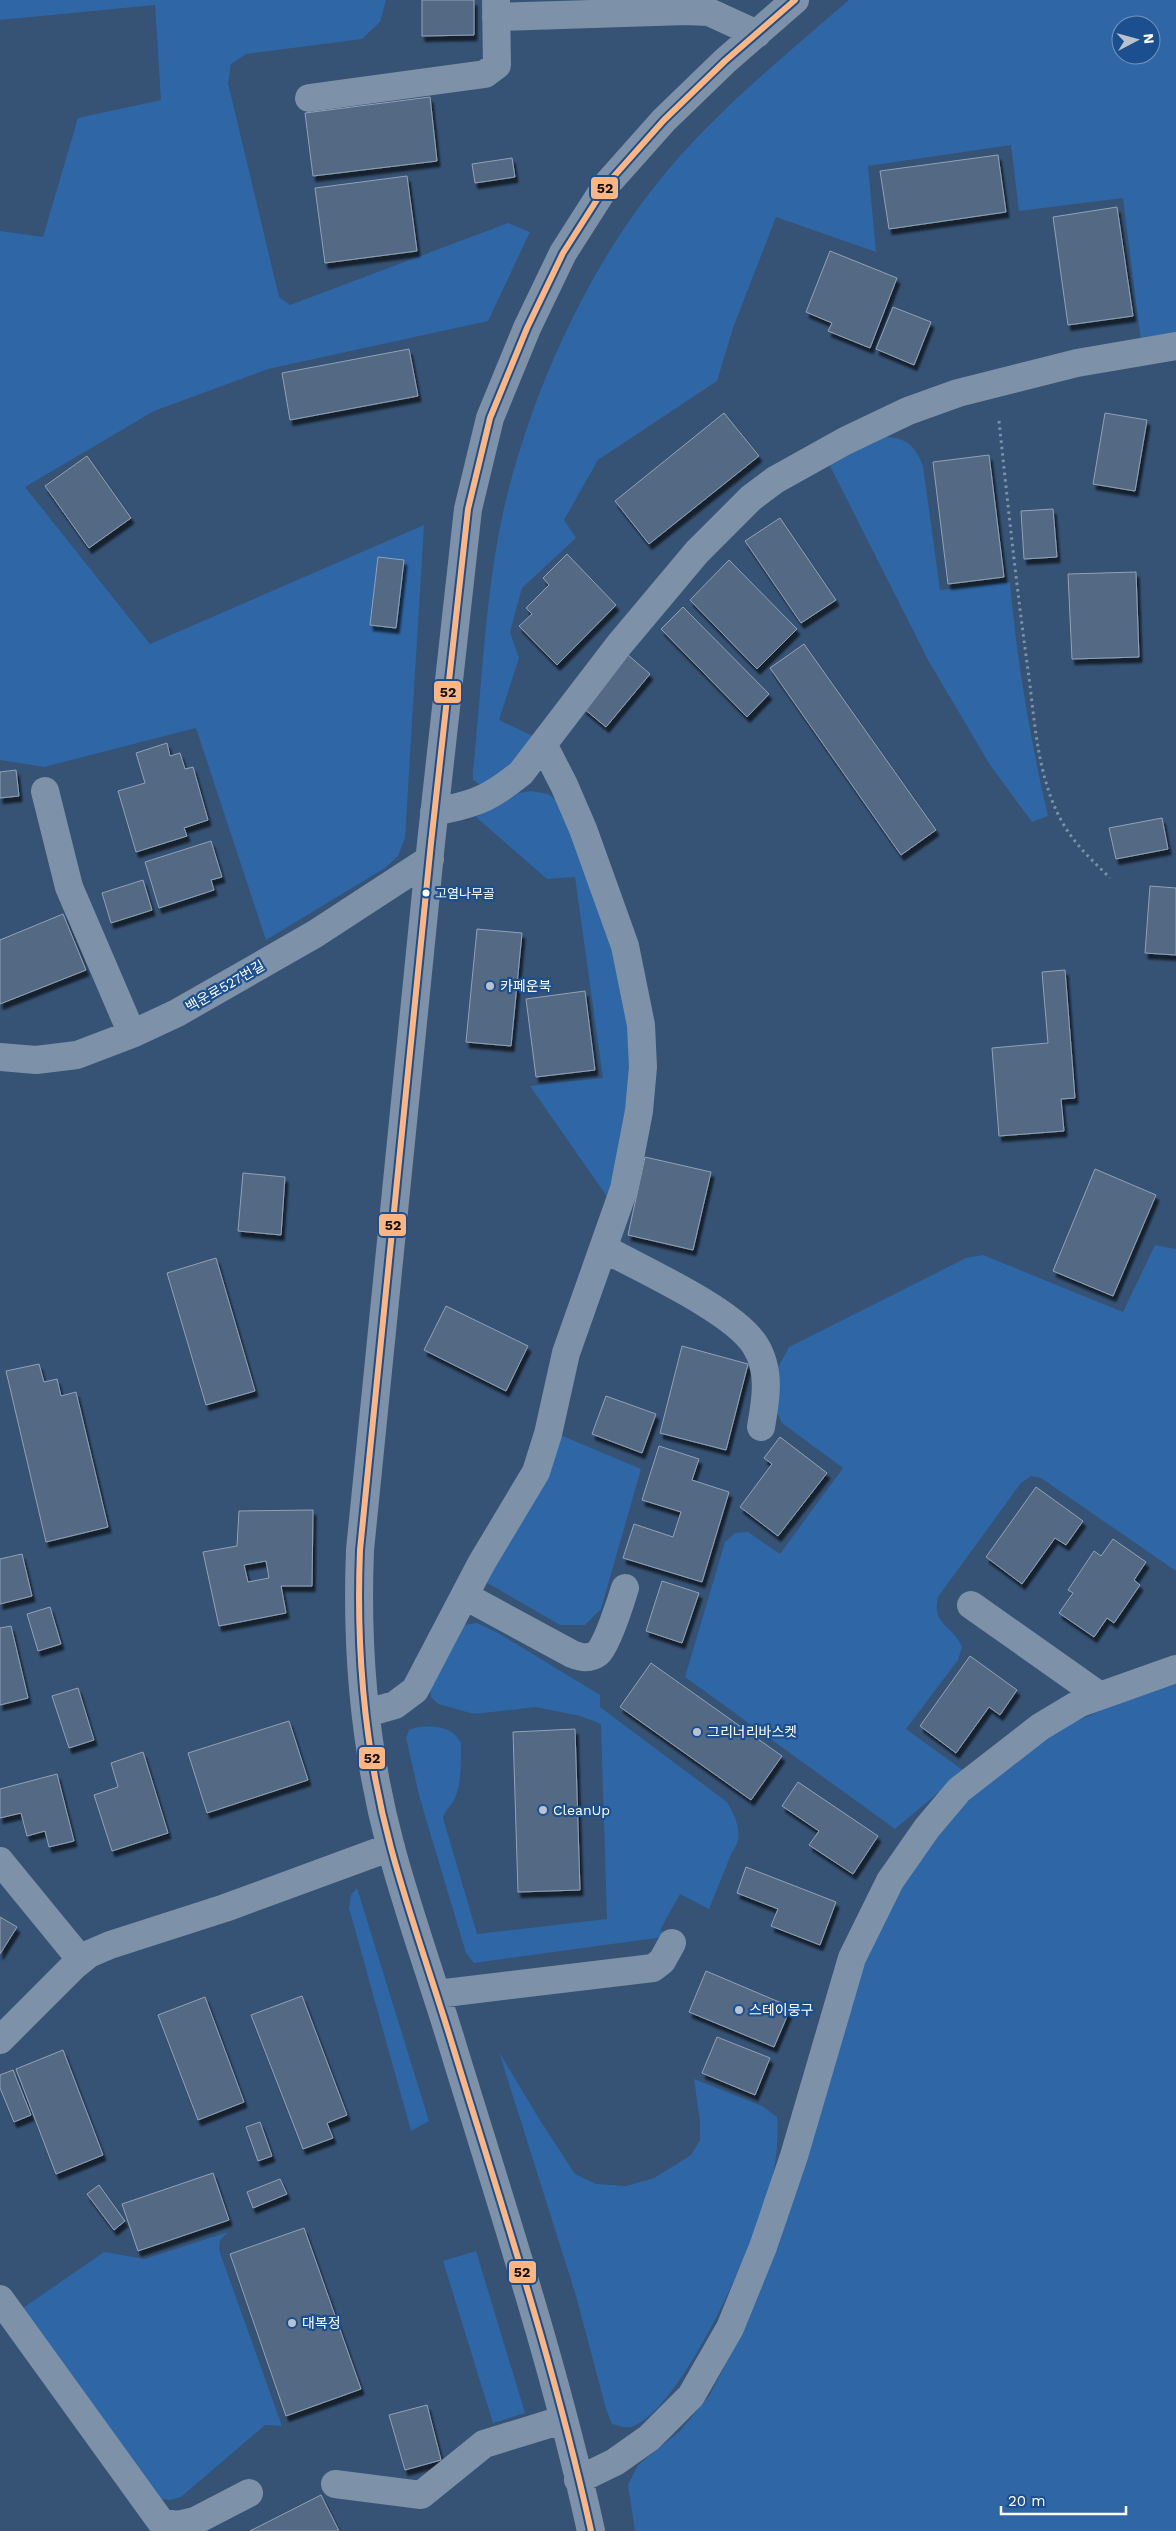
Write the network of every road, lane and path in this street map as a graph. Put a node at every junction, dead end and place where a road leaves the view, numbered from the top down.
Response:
1 (795, 0) edge
2 (496, 8) edge
3 (757, 34) junction
4 (309, 98) dead end
5 (1176, 346) edge
6 (995, 383) junction
7 (544, 746) junction
8 (45, 790) dead end
9 (434, 812) junction
10 (430, 859) junction
11 (1110, 878) dead end
12 (132, 1034) junction
13 (0, 1057) edge
14 (603, 1248) junction
15 (761, 1427) dead end
16 (625, 1588) dead end
17 (465, 1596) junction
18 (971, 1605) dead end
19 (1176, 1670) edge
20 (1100, 1696) junction
21 (367, 1712) junction
22 (391, 1847) junction
23 (0, 1861) edge
24 (672, 1942) dead end
25 (81, 1960) junction
26 (437, 1994) junction
27 (0, 2040) edge
28 (0, 2299) edge
29 (562, 2420) junction
30 (578, 2480) junction
31 (335, 2484) dead end
32 (249, 2493) dead end
33 (591, 2531) edge

1 - 3 street
2 - 3 street
2 - 4 street
3 - 9 street
5 - 6 street
6 - 7 street
6 - 11 path
7 - 9 street
7 - 14 street
8 - 12 street
9 - 10 street
10 - 12 street, 백운로527번길
10 - 21 street
12 - 13 street, 백운로527번길
14 - 15 street
14 - 17 street
16 - 17 street
17 - 21 street
18 - 20 street
19 - 20 street
20 - 30 street
21 - 22 street
22 - 25 street
22 - 26 street
23 - 25 street
24 - 26 street
25 - 27 street
26 - 29 street
28 - 32 street
29 - 30 street
29 - 31 street
30 - 33 street

